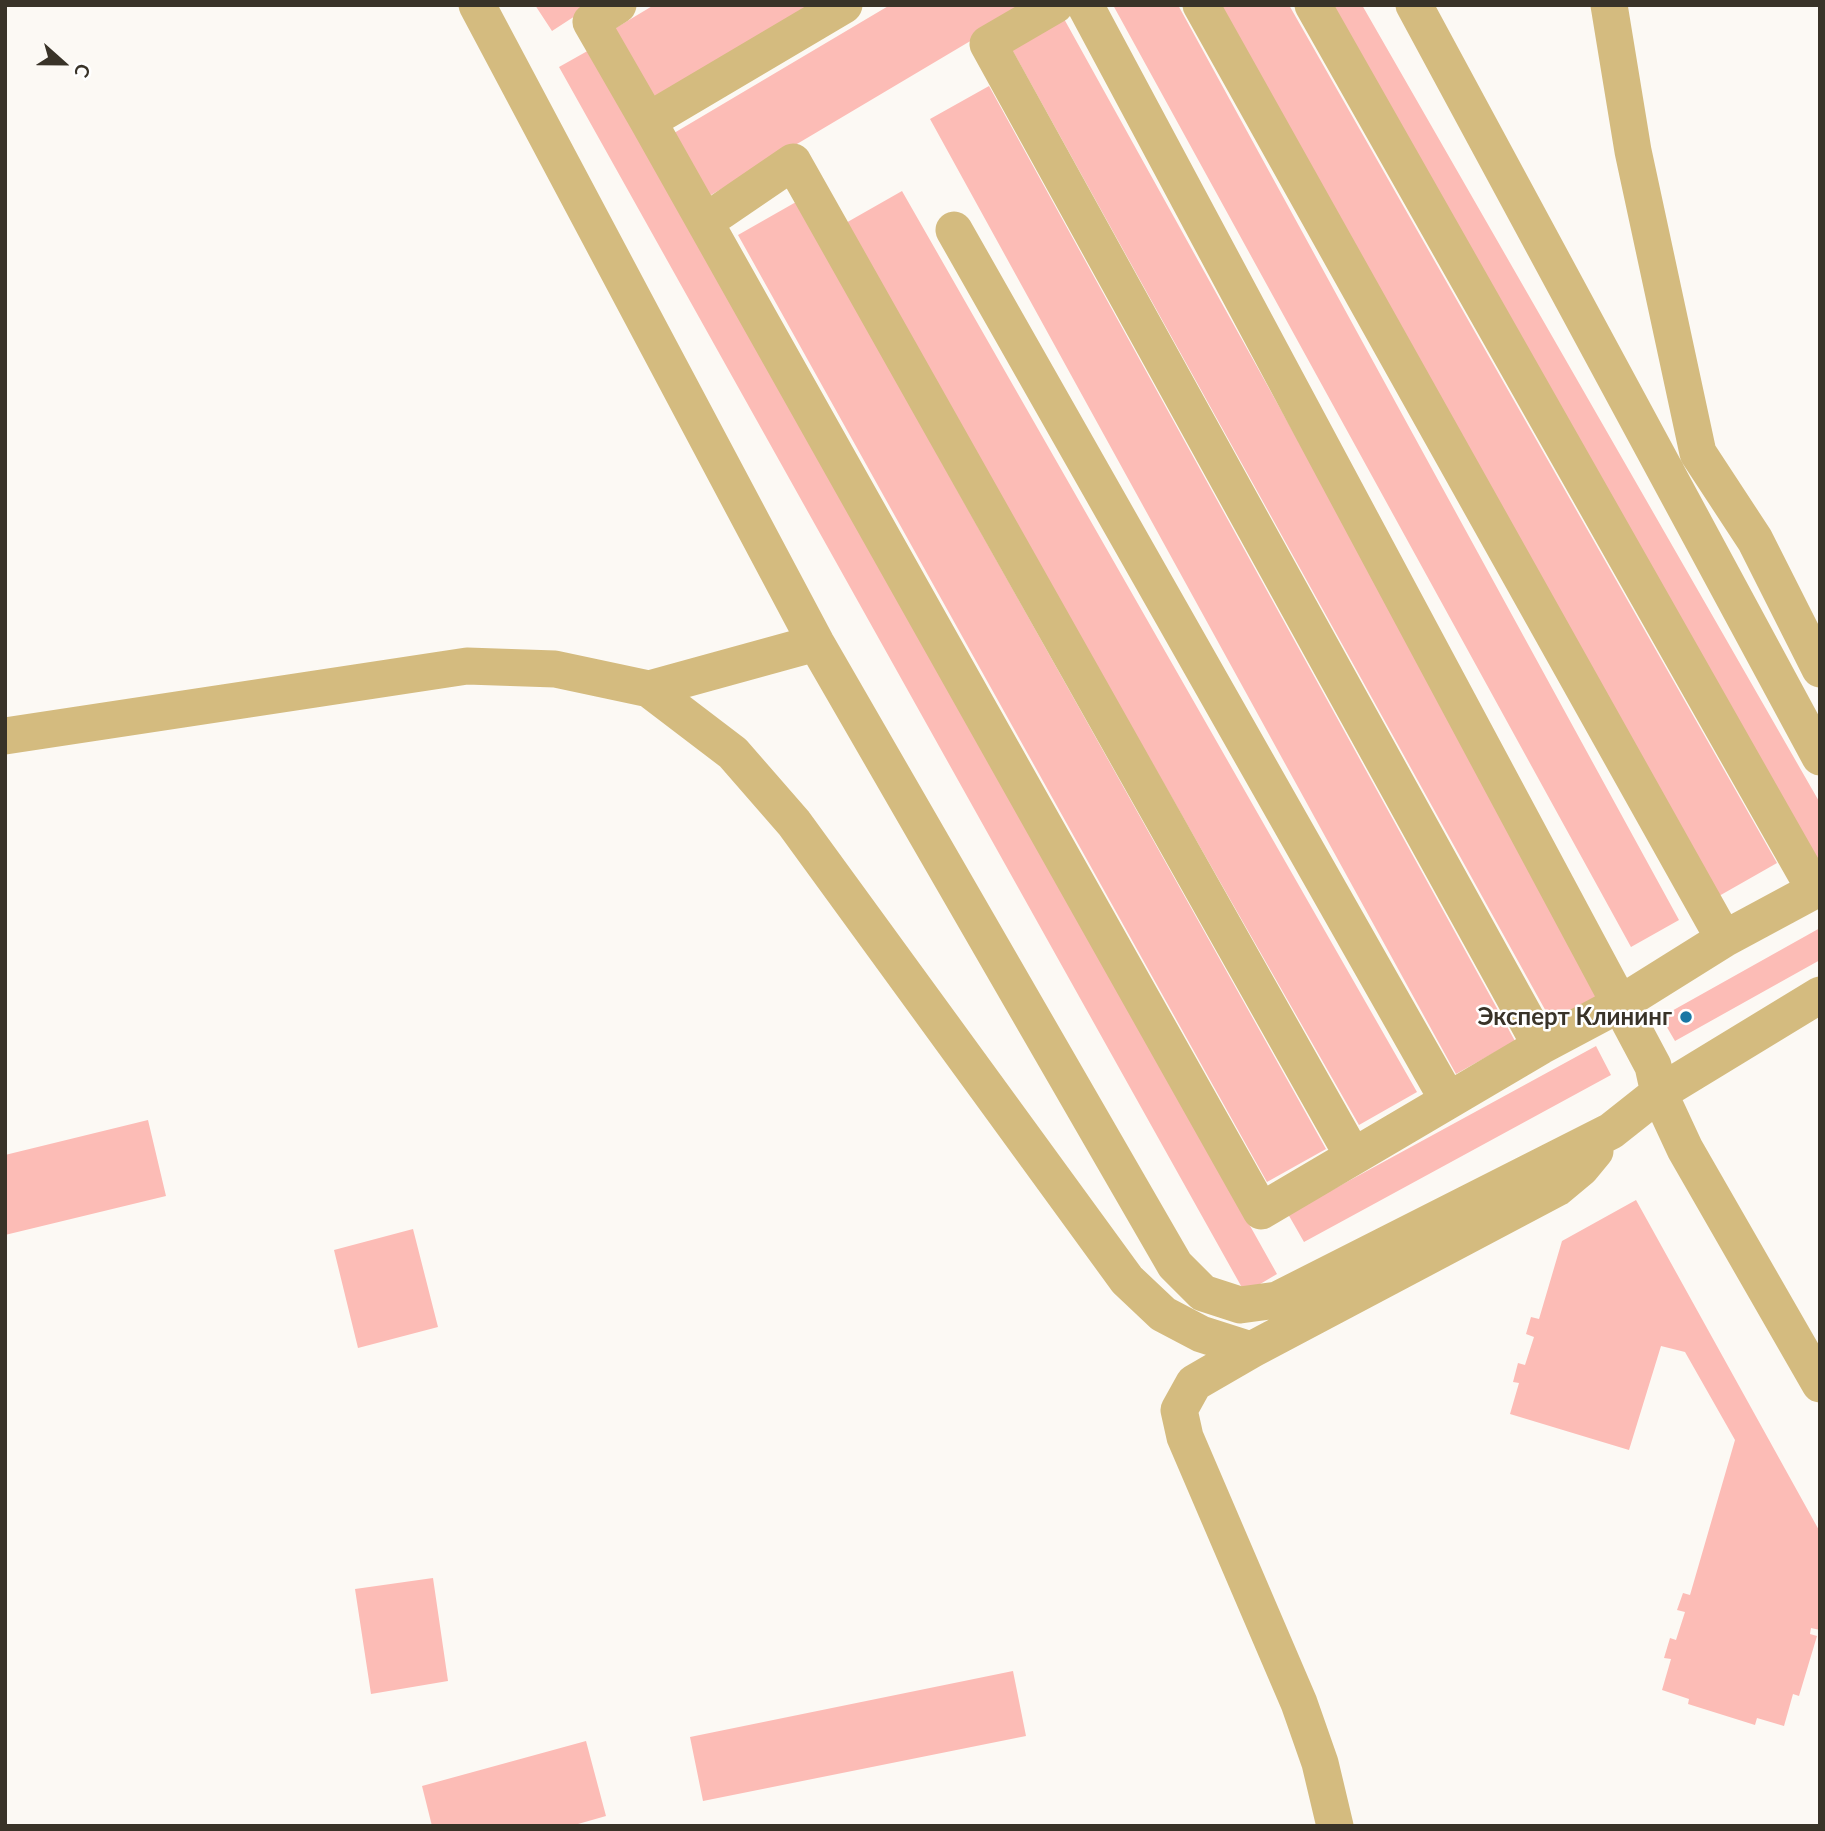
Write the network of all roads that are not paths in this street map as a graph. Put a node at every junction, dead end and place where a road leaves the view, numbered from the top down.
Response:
1 (477, 5) edge
2 (618, 5) edge
3 (844, 5) edge
4 (1055, 5) edge
5 (1085, 5) edge
6 (1201, 5) edge
7 (1313, 5) edge
8 (1414, 5) edge
9 (1609, 5) edge
10 (648, 121) junction
11 (705, 222) junction
12 (954, 230) dead end
13 (816, 643) junction
14 (1820, 669) edge
15 (649, 689) junction
16 (5, 736) edge
17 (1820, 757) edge
18 (1724, 939) junction
19 (1820, 995) edge
20 (1620, 1003) junction
21 (1541, 1046) junction
22 (1659, 1093) junction
23 (1448, 1100) junction
24 (1611, 1131) junction
25 (1353, 1156) junction
26 (1251, 1349) junction
27 (1820, 1384) edge
28 (1335, 1826) edge

1 - 13 street
2 - 10 street
3 - 10 street
4 - 21 street
5 - 20 street
6 - 18 street
7 - 18 street
8 - 17 street
9 - 14 street
10 - 11 street
11 - 25 street
11 - 25 street
12 - 23 street
13 - 15 street
13 - 24 street
15 - 16 street
15 - 26 street
18 - 20 street
19 - 22 street
20 - 21 street
20 - 22 street
21 - 23 street
22 - 24 street
22 - 27 street
23 - 25 street
24 - 26 street
26 - 28 street

